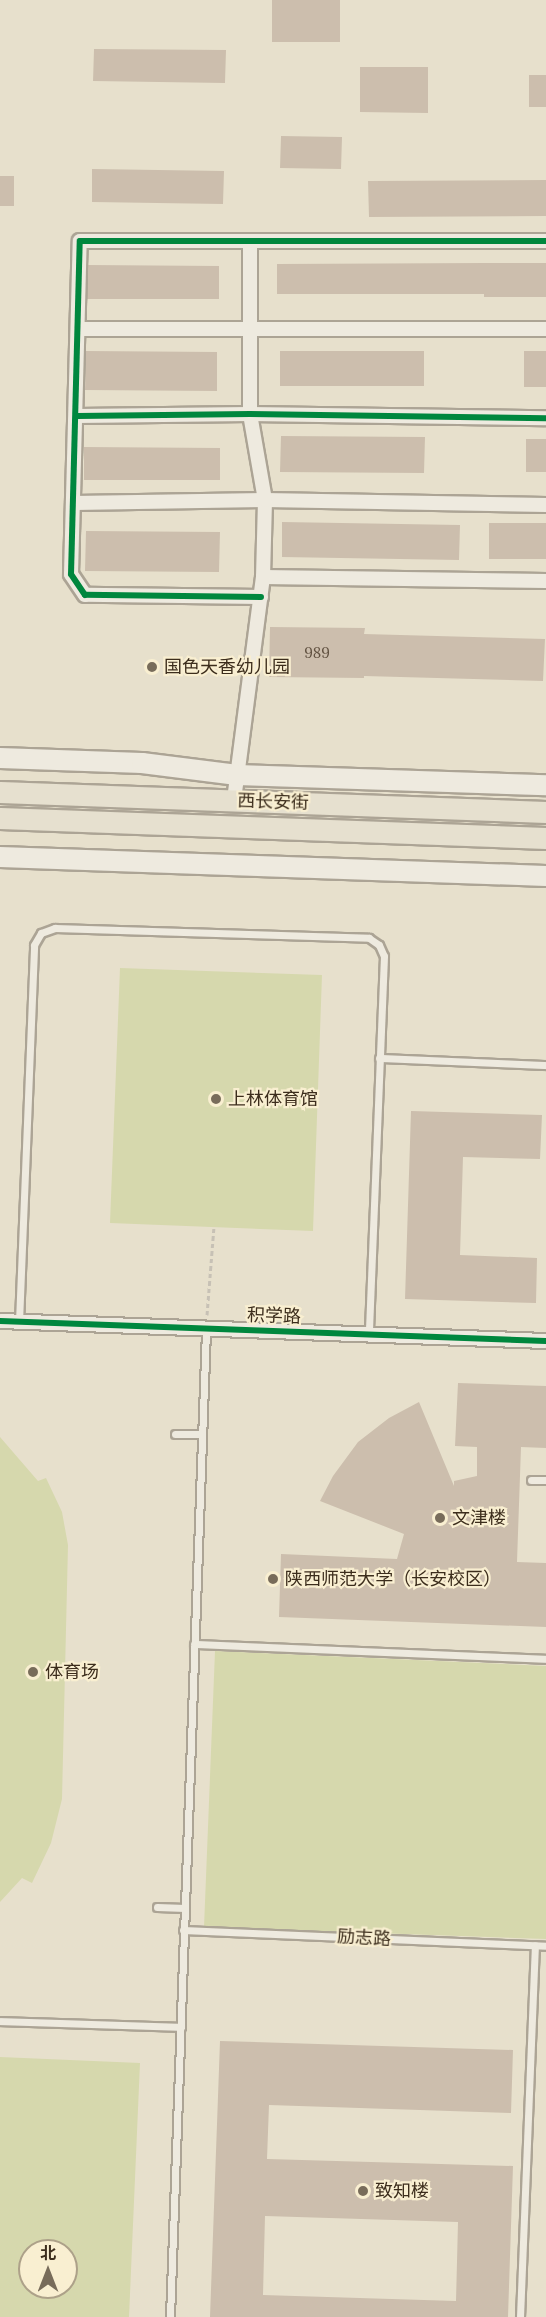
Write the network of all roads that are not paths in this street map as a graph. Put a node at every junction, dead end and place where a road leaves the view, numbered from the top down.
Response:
1 (546, 241) edge
2 (250, 243) junction
3 (546, 328) edge
4 (79, 329) junction
5 (249, 330) junction
6 (250, 414) junction
7 (77, 416) junction
8 (546, 418) edge
9 (265, 500) junction
10 (75, 502) junction
11 (546, 505) edge
12 (263, 577) junction
13 (546, 581) edge
14 (261, 597) junction
15 (0, 758) edge
16 (237, 775) junction
17 (546, 785) edge
18 (0, 792) edge
19 (234, 800) junction
20 (546, 812) edge
21 (0, 818) edge
22 (546, 838) edge
23 (0, 857) edge
24 (546, 876) edge
25 (379, 1058) junction
26 (546, 1065) edge
27 (0, 1322) edge
28 (19, 1322) junction
29 (206, 1329) junction
30 (369, 1334) junction
31 (546, 1341) edge
32 (175, 1434) dead end
33 (202, 1434) junction
34 (531, 1480) dead end
35 (546, 1480) edge
36 (194, 1644) junction
37 (546, 1659) edge
38 (157, 1907) dead end
39 (184, 1908) junction
40 (183, 1930) junction
41 (535, 1945) junction
42 (546, 1946) edge
43 (0, 2021) edge
44 (181, 2027) junction
45 (170, 2317) edge
46 (520, 2317) edge

1 - 2 street
2 - 4 street
2 - 5 street
3 - 5 street
4 - 5 street
4 - 7 street
5 - 6 street
6 - 7 street
6 - 8 street
6 - 9 street
7 - 10 street
9 - 10 street
9 - 11 street
9 - 12 street
10 - 14 street
12 - 13 street
12 - 14 street
14 - 16 street
15 - 16 main road
16 - 17 main road
16 - 19 street
18 - 19 main road, 西长安街
19 - 20 main road, 西长安街
21 - 22 main road, 西长安街
23 - 24 main road
25 - 26 lane
25 - 28 lane
25 - 30 lane
27 - 28 street, 积学路
28 - 29 street, 积学路
29 - 30 street, 积学路
29 - 33 lane
30 - 31 street, 积学路
32 - 33 lane
33 - 36 lane
34 - 35 lane
36 - 37 lane
36 - 39 lane
38 - 39 lane
39 - 40 lane
40 - 41 lane, 励志路
40 - 44 lane
41 - 42 lane, 励志路
41 - 46 lane
43 - 44 lane
44 - 45 lane

